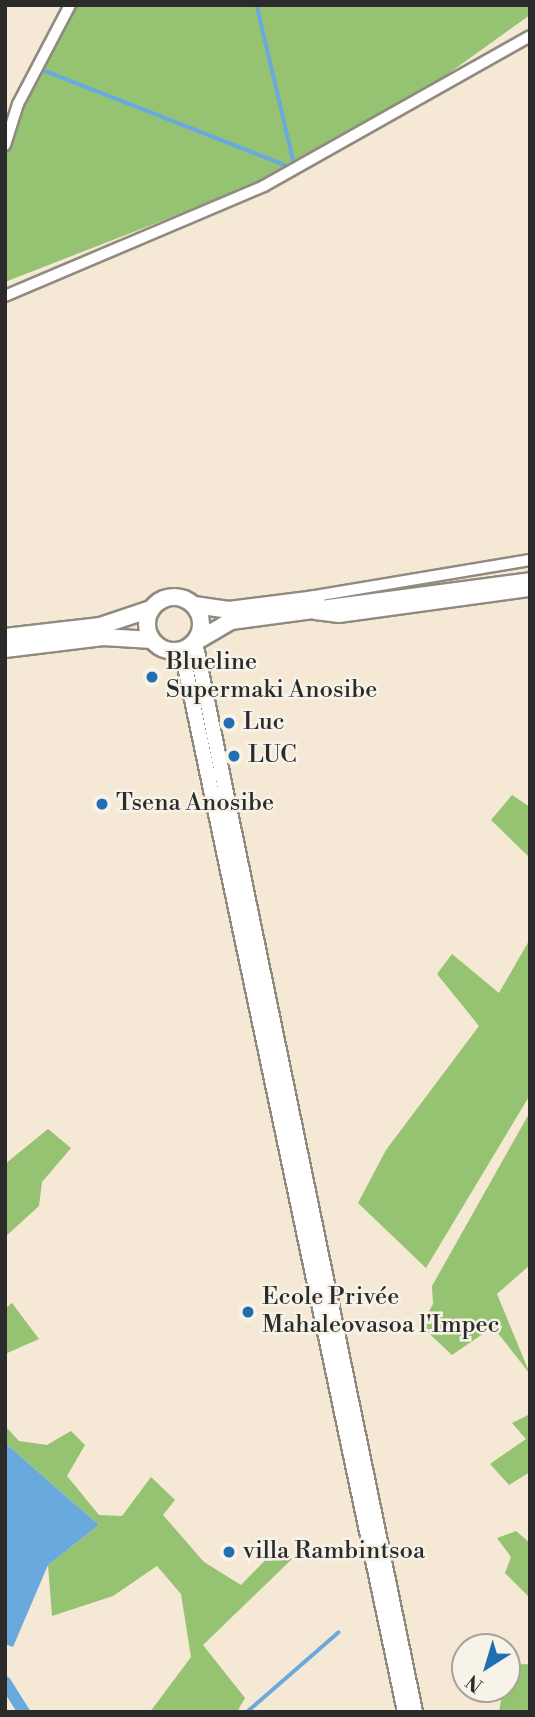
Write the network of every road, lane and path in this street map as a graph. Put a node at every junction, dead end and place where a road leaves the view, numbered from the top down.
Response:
1 (70, 5) edge
2 (530, 36) edge
3 (5, 145) edge
4 (5, 296) edge
5 (530, 560) edge
6 (530, 571) edge
7 (530, 581) edge
8 (530, 592) edge
9 (194, 605) junction
10 (297, 607) junction
11 (151, 609) junction
12 (10, 635) edge
13 (152, 640) junction
14 (195, 642) junction
15 (5, 649) edge
16 (173, 652) junction
17 (405, 1712) edge
18 (415, 1712) edge

1 - 3 street
2 - 4 street
5 - 10 street
6 - 10 main road
7 - 10 main road
8 - 10 street
9 - 10 main road
9 - 11 main road
9 - 14 main road
10 - 14 main road
11 - 12 main road
11 - 13 main road
13 - 15 main road
13 - 16 main road
14 - 16 main road
14 - 18 street
16 - 17 street

